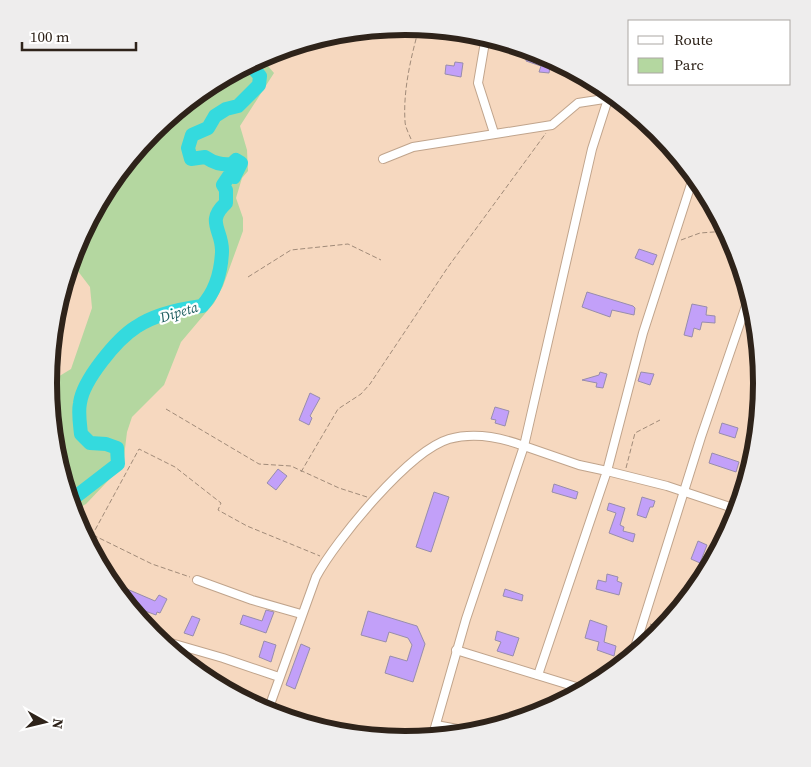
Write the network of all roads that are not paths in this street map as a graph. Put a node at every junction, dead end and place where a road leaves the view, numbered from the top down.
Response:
1 (485, 45) edge
2 (607, 99) edge
3 (608, 99) edge
4 (494, 133) junction
5 (383, 159) dead end
6 (691, 184) edge
7 (745, 308) edge
8 (524, 446) junction
9 (607, 471) junction
10 (685, 492) junction
11 (731, 507) edge
12 (198, 580) road end
13 (302, 614) junction
14 (174, 644) edge
15 (637, 644) edge
16 (456, 650) junction
17 (538, 676) junction
18 (279, 677) junction
19 (576, 687) edge
20 (270, 704) edge
21 (436, 725) junction
22 (454, 728) edge
23 (434, 730) edge

1 - 4 street
2 - 4 street
3 - 8 street
4 - 5 street
6 - 9 street
7 - 10 street
8 - 9 street
8 - 13 street
8 - 16 street
9 - 10 street
9 - 17 street
10 - 11 street
10 - 15 street
12 - 13 street
13 - 18 street
14 - 18 street
16 - 17 street
16 - 21 street
17 - 19 street
18 - 20 street
21 - 22 street
21 - 23 street

